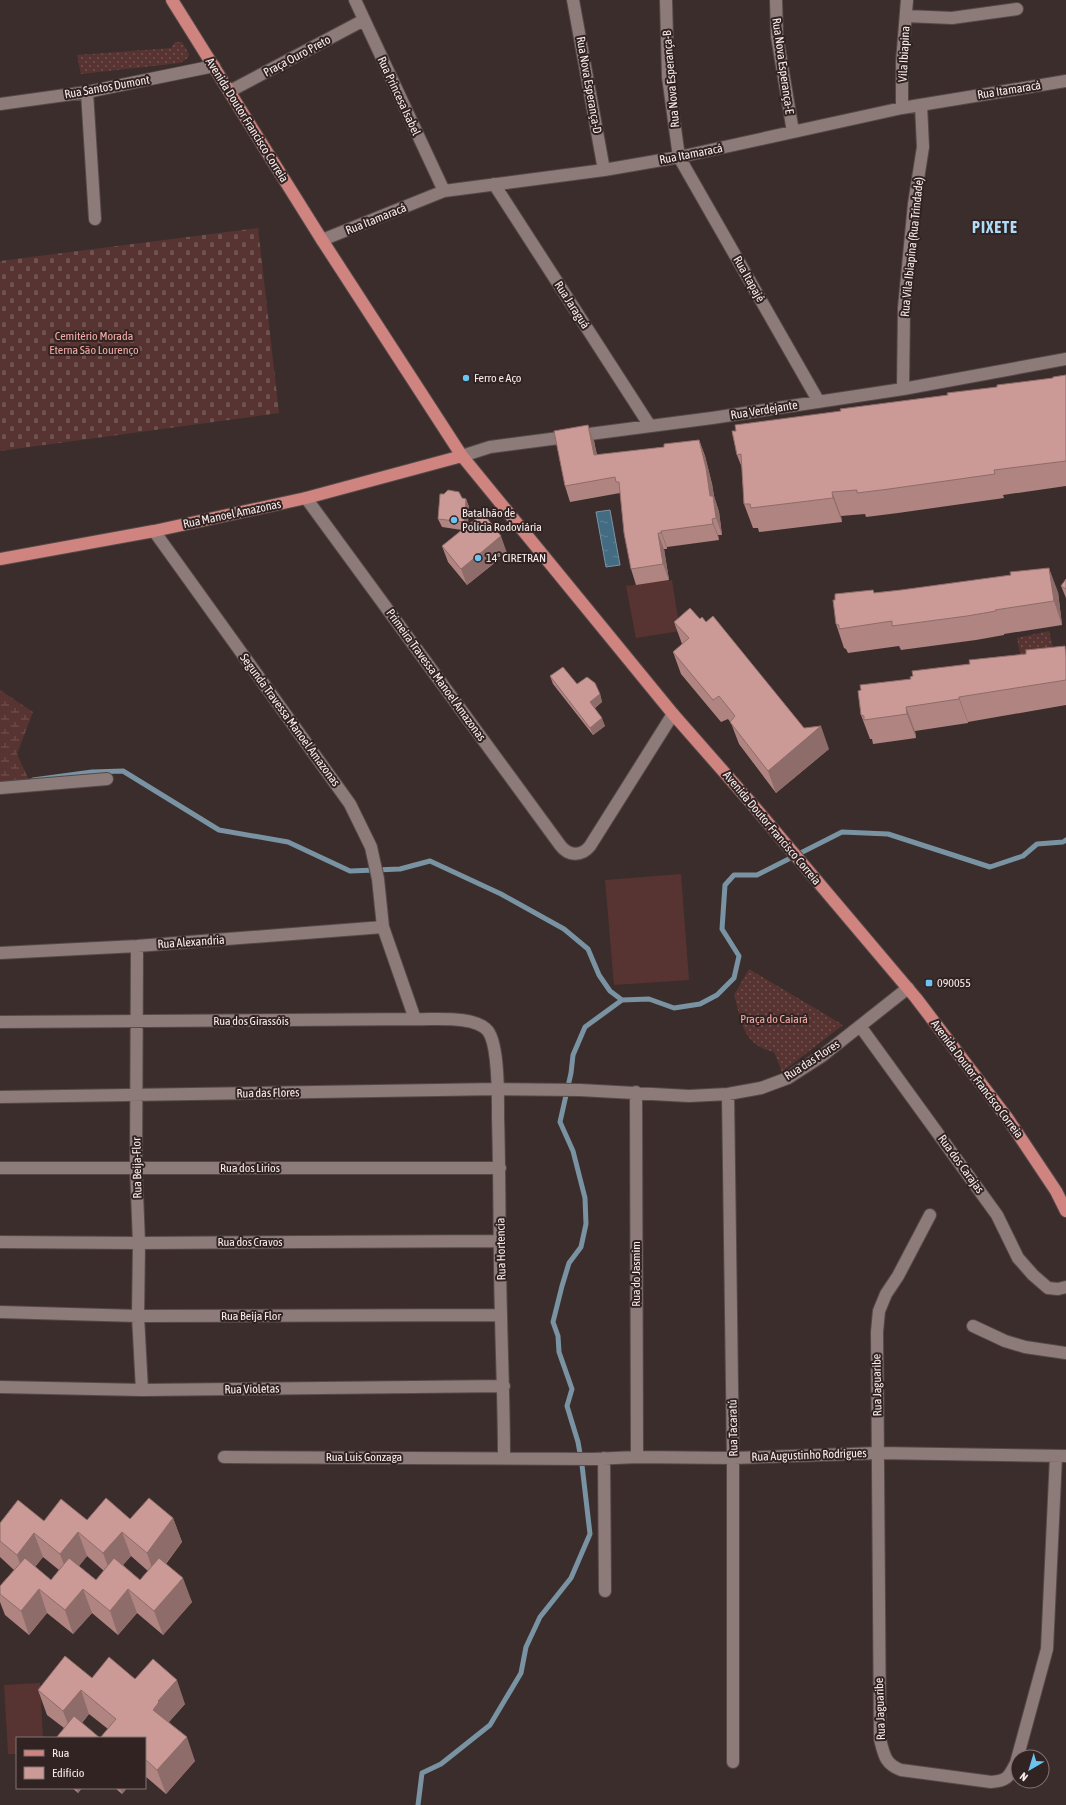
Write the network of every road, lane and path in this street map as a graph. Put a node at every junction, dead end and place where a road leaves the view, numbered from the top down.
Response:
1 (172, 0) edge
2 (355, 0) edge
3 (573, 0) edge
4 (666, 0) edge
5 (776, 0) edge
6 (907, 0) edge
7 (1017, 9) dead end
8 (906, 16) junction
9 (364, 20) junction
10 (214, 66) junction
11 (1066, 81) edge
12 (230, 91) junction
13 (87, 92) junction
14 (0, 104) edge
15 (921, 105) junction
16 (902, 108) junction
17 (793, 132) junction
18 (679, 157) junction
19 (604, 170) junction
20 (494, 184) junction
21 (444, 191) junction
22 (95, 219) dead end
23 (322, 240) junction
24 (1066, 357) edge
25 (903, 389) junction
26 (819, 402) junction
27 (650, 426) junction
28 (462, 456) junction
29 (306, 498) junction
30 (154, 531) junction
31 (0, 559) edge
32 (673, 714) junction
33 (107, 779) dead end
34 (0, 788) edge
35 (383, 927) junction
36 (137, 946) junction
37 (0, 953) edge
38 (908, 988) junction
39 (415, 1019) junction
40 (0, 1022) edge
41 (136, 1022) junction
42 (860, 1026) junction
43 (493, 1041) joint
44 (497, 1089) junction
45 (636, 1092) junction
46 (728, 1094) junction
47 (136, 1095) junction
48 (0, 1097) edge
49 (0, 1168) edge
50 (136, 1168) junction
51 (500, 1168) junction
52 (1066, 1211) edge
53 (930, 1215) dead end
54 (500, 1241) junction
55 (0, 1242) edge
56 (139, 1243) junction
57 (1066, 1286) edge
58 (0, 1312) edge
59 (501, 1315) junction
60 (138, 1316) junction
61 (973, 1326) dead end
62 (1066, 1353) edge
63 (504, 1386) junction
64 (0, 1387) edge
65 (142, 1390) junction
66 (878, 1453) junction
67 (1061, 1456) edge
68 (224, 1457) dead end
69 (636, 1457) junction
70 (504, 1458) junction
71 (733, 1458) junction
72 (599, 1459) junction
73 (605, 1591) dead end
74 (733, 1762) dead end

1 - 10 main road, Avenida Doutor Francisco Correia
2 - 9 street, Rua Princesa Isabel
3 - 19 street, Rua Nova Esperança-D
4 - 18 street, Rua Nova Esperança-B
5 - 17 street, Rua Nova Esperança-E
6 - 8 street, Vila Ibiapina
7 - 8 street
8 - 16 street, Vila Ibiapina
9 - 12 street, Praça Ouro Preto
9 - 21 street, Rua Princesa Isabel
10 - 12 main road, Avenida Doutor Francisco Correia
10 - 13 street, Rua Santos Dumont
11 - 15 street, Rua Itamaracá
12 - 23 main road, Avenida Doutor Francisco Correia
13 - 14 street, Rua Santos Dumont
13 - 22 street
15 - 16 street, Rua Itamaracá
15 - 25 street, Rua Vila Ibiapina (Rua Trindade)
16 - 17 street, Rua Itamaracá
17 - 18 street, Rua Itamaracá
18 - 19 street, Rua Itamaracá
18 - 26 street, Rua Itapajé
19 - 20 street, Rua Itamaracá
20 - 21 street, Rua Itamaracá
20 - 27 street, Rua Jaraguá
21 - 23 street, Rua Itamaracá
23 - 28 main road, Avenida Doutor Francisco Correia
24 - 25 street, Rua Verdejante
25 - 26 street, Rua Verdejante
26 - 27 street, Rua Verdejante
27 - 28 street, Rua Verdejante
28 - 29 main road, Rua Manoel Amazonas
28 - 32 main road, Avenida Doutor Francisco Correia
29 - 30 main road, Rua Manoel Amazonas
29 - 32 street, Primeira Travessa Manoel Amazonas
30 - 31 main road, Rua Manoel Amazonas
30 - 35 street, Segunda Travessa Manoel Amazonas
32 - 38 main road, Avenida Doutor Francisco Correia
33 - 34 street
35 - 36 street, Rua Alexandria
35 - 39 street
36 - 37 street, Rua Alexandria
36 - 41 street, Rua Beija-Flor
38 - 42 street, Rua das Flores
38 - 52 main road, Avenida Doutor Francisco Correia
39 - 41 street, Rua dos Girassóis
39 - 43 street, Rua dos Girassóis
40 - 41 street, Rua dos Girassóis
41 - 47 street, Rua Beija-Flor
42 - 46 street, Rua das Flores
42 - 57 street, Rua dos Carajas
43 - 44 street, Rua Hortencia
44 - 45 street, Rua das Flores
44 - 47 street, Rua das Flores
44 - 51 street, Rua Hortencia
45 - 46 street, Rua das Flores
45 - 69 street, Rua do Jasmim
46 - 71 street, Rua Tacaratú
47 - 48 street, Rua das Flores
47 - 50 street, Rua Beija-Flor
49 - 50 street, Rua dos Lirios
50 - 51 street, Rua dos Lirios
50 - 56 street, Rua Beija-Flor
51 - 54 street, Rua Hortencia
53 - 66 street, Rua Jaguaribe
54 - 56 street, Rua dos Cravos
54 - 59 street, Rua Hortencia
55 - 56 street, Rua dos Cravos
56 - 60 street, Rua Beija-Flor
58 - 60 street, Rua Beija Flor
59 - 60 street, Rua Beija Flor
59 - 63 street, Rua Hortencia
60 - 65 street, Rua Beija-Flor
61 - 62 street
63 - 65 street, Rua Violetas
63 - 70 street, Rua Hortencia
64 - 65 street, Rua Violetas
66 - 67 street, Rua Augustinho Rodrigues
66 - 67 street, Rua Jaguaribe
66 - 71 street, Rua Augustinho Rodrigues
68 - 70 street, Rua Luis Gonzaga
69 - 71 street, Rua Augustinho Rodrigues
69 - 72 street, Rua Augustinho Rodrigues
70 - 72 street, Rua Augustinho Rodrigues
71 - 74 street, Rua Tacaratú
72 - 73 street

